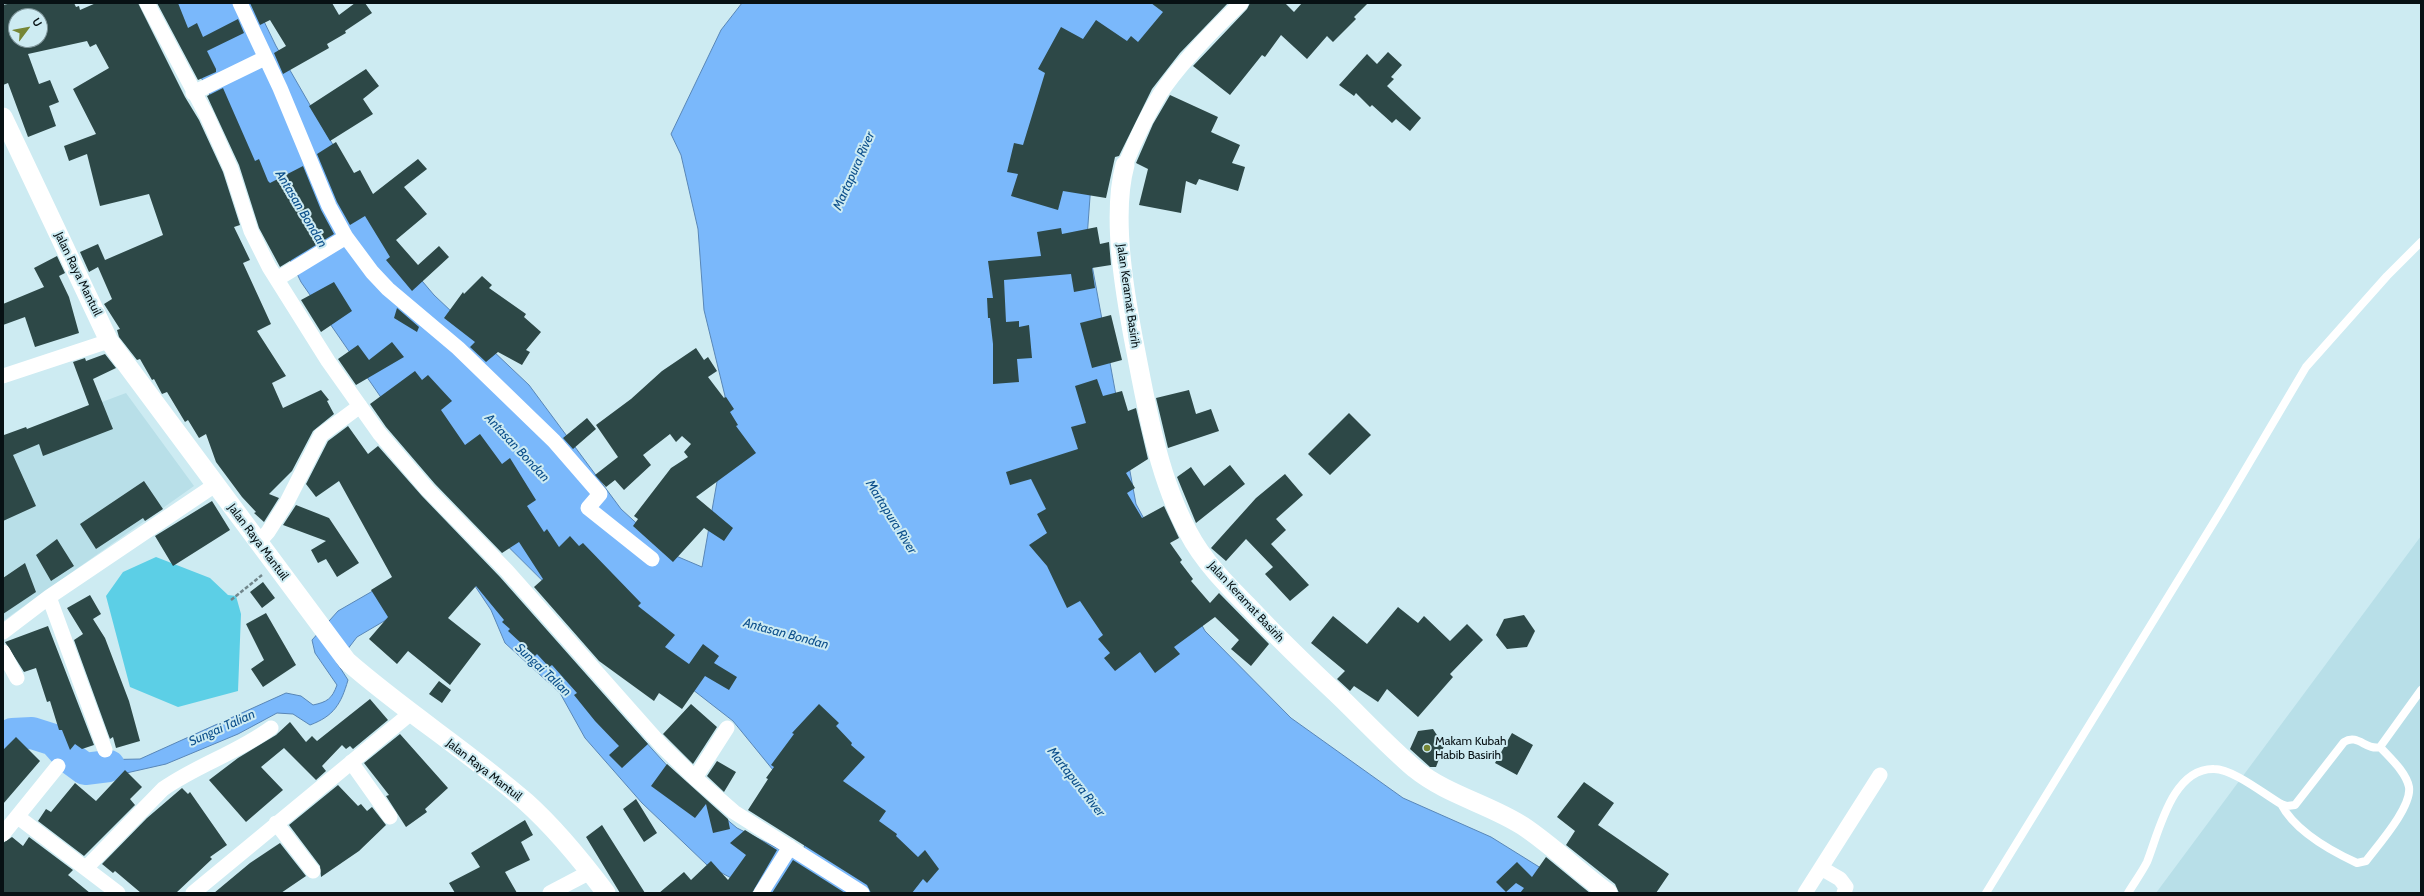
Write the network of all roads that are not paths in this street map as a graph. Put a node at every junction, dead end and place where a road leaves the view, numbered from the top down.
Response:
1 (147, 3) edge
2 (240, 3) edge
3 (1241, 3) edge
4 (265, 58) junction
5 (193, 93) junction
6 (3, 117) edge
7 (1125, 165) joint
8 (346, 237) junction
9 (2421, 242) edge
10 (277, 279) junction
11 (109, 341) junction
12 (3, 376) edge
13 (360, 406) junction
14 (215, 485) junction
15 (258, 543) junction
16 (652, 559) dead end
17 (49, 597) junction
18 (3, 632) edge
19 (3, 652) edge
20 (17, 678) dead end
21 (2421, 690) edge
22 (411, 713) junction
23 (270, 728) dead end
24 (727, 728) dead end
25 (2380, 747) junction
26 (105, 750) dead end
27 (351, 762) junction
28 (58, 766) dead end
29 (1880, 775) dead end
30 (695, 778) junction
31 (2281, 804) junction
32 (18, 817) junction
33 (390, 817) dead end
34 (276, 824) junction
35 (3, 834) edge
36 (790, 847) junction
37 (86, 868) junction
38 (1821, 868) junction
39 (313, 871) dead end
40 (590, 872) junction
41 (211, 888) edge
42 (118, 893) edge
43 (193, 893) edge
44 (550, 893) edge
45 (606, 893) edge
46 (761, 893) edge
47 (862, 893) edge
48 (1608, 893) edge
49 (1805, 893) edge
50 (1844, 893) edge
51 (1986, 893) edge
52 (2128, 893) edge

1 - 5 street
2 - 4 street
3 - 7 street
4 - 5 street
4 - 8 street
5 - 10 street
6 - 11 street, Jalan Raya Mantuil
7 - 48 street, Jalan Keramat Basirih
8 - 10 street
8 - 16 street
9 - 51 lane
10 - 13 street
11 - 12 street
11 - 14 street, Jalan Raya Mantuil
13 - 15 street
13 - 30 street
14 - 15 street, Jalan Raya Mantuil
14 - 17 street
15 - 22 street, Jalan Raya Mantuil
17 - 18 street
17 - 26 street
19 - 20 street
21 - 25 lane
22 - 27 street
22 - 40 street, Jalan Raya Mantuil
23 - 37 street
24 - 30 street
25 - 31 lane
25 - 31 lane
27 - 33 street
27 - 34 street
28 - 32 street
29 - 38 street
30 - 36 street
31 - 52 lane
32 - 35 street
32 - 37 street
34 - 39 street
34 - 41 street
36 - 46 street
36 - 47 street
37 - 42 street
38 - 49 street
38 - 50 street
40 - 44 street
40 - 45 street, Jalan Raya Mantuil
41 - 43 street

